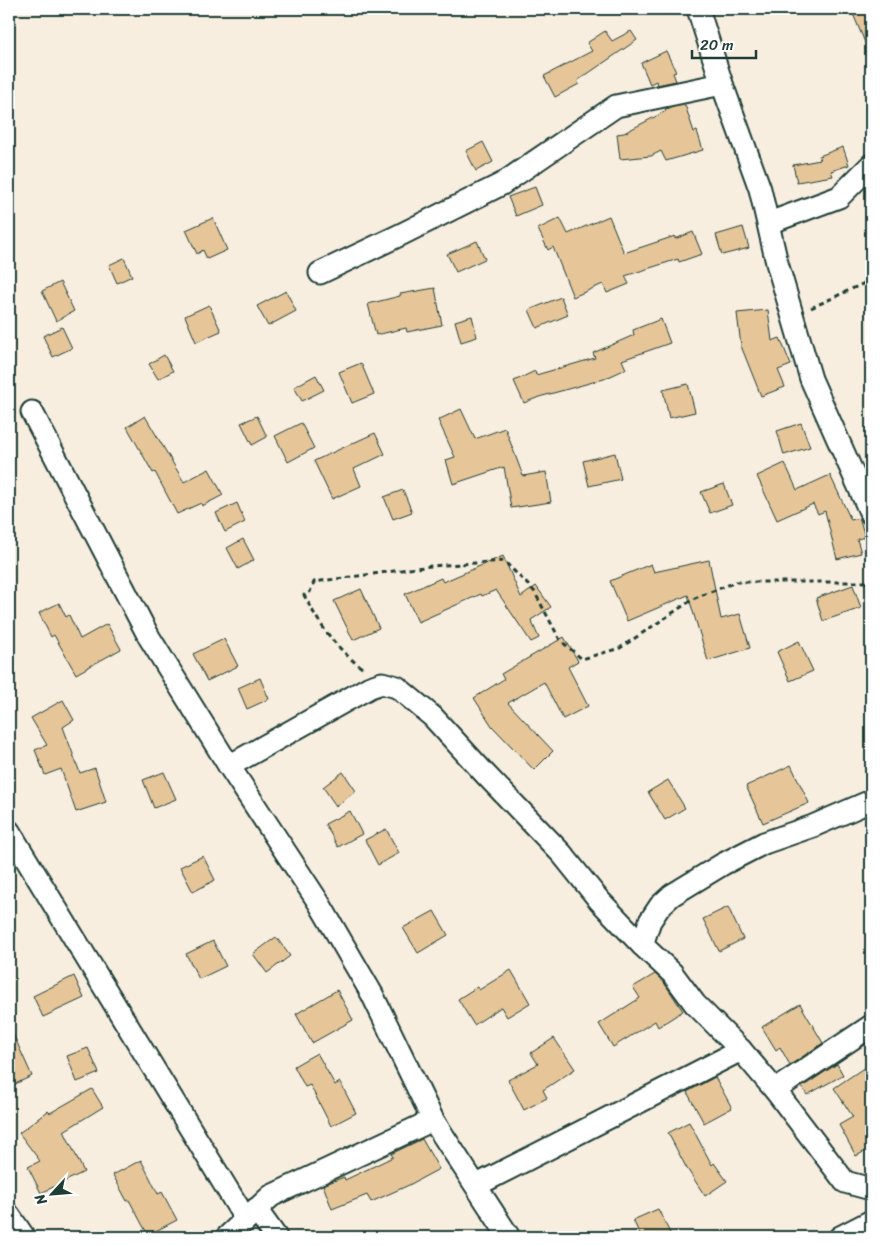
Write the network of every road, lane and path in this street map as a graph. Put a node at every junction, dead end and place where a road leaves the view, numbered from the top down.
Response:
1 (698, 9) edge
2 (722, 84) junction
3 (871, 165) edge
4 (769, 223) junction
5 (320, 273) dead end
6 (871, 280) edge
7 (793, 317) junction
8 (32, 412) dead end
9 (871, 514) edge
10 (871, 582) edge
11 (382, 683) junction
12 (229, 766) junction
13 (871, 801) edge
14 (9, 831) edge
15 (642, 945) junction
16 (871, 1026) edge
17 (741, 1050) junction
18 (775, 1090) junction
19 (433, 1120) junction
20 (477, 1185) junction
21 (871, 1189) edge
22 (251, 1214) junction
23 (9, 1215) edge
24 (871, 1221) edge
25 (24, 1237) edge
26 (227, 1237) edge
27 (276, 1237) edge
28 (509, 1237) edge
29 (840, 1237) edge

1 - 2 street
2 - 4 street
2 - 5 street
3 - 4 street
4 - 7 street
6 - 7 path
7 - 9 street
8 - 12 street
10 - 11 path
11 - 12 street
11 - 15 street
12 - 19 street
13 - 15 street
14 - 22 street
15 - 17 street
16 - 18 street
17 - 18 street
17 - 20 street
18 - 21 street
19 - 20 street
19 - 22 street
20 - 28 street
22 - 26 street
22 - 27 street
23 - 25 street
24 - 29 street

